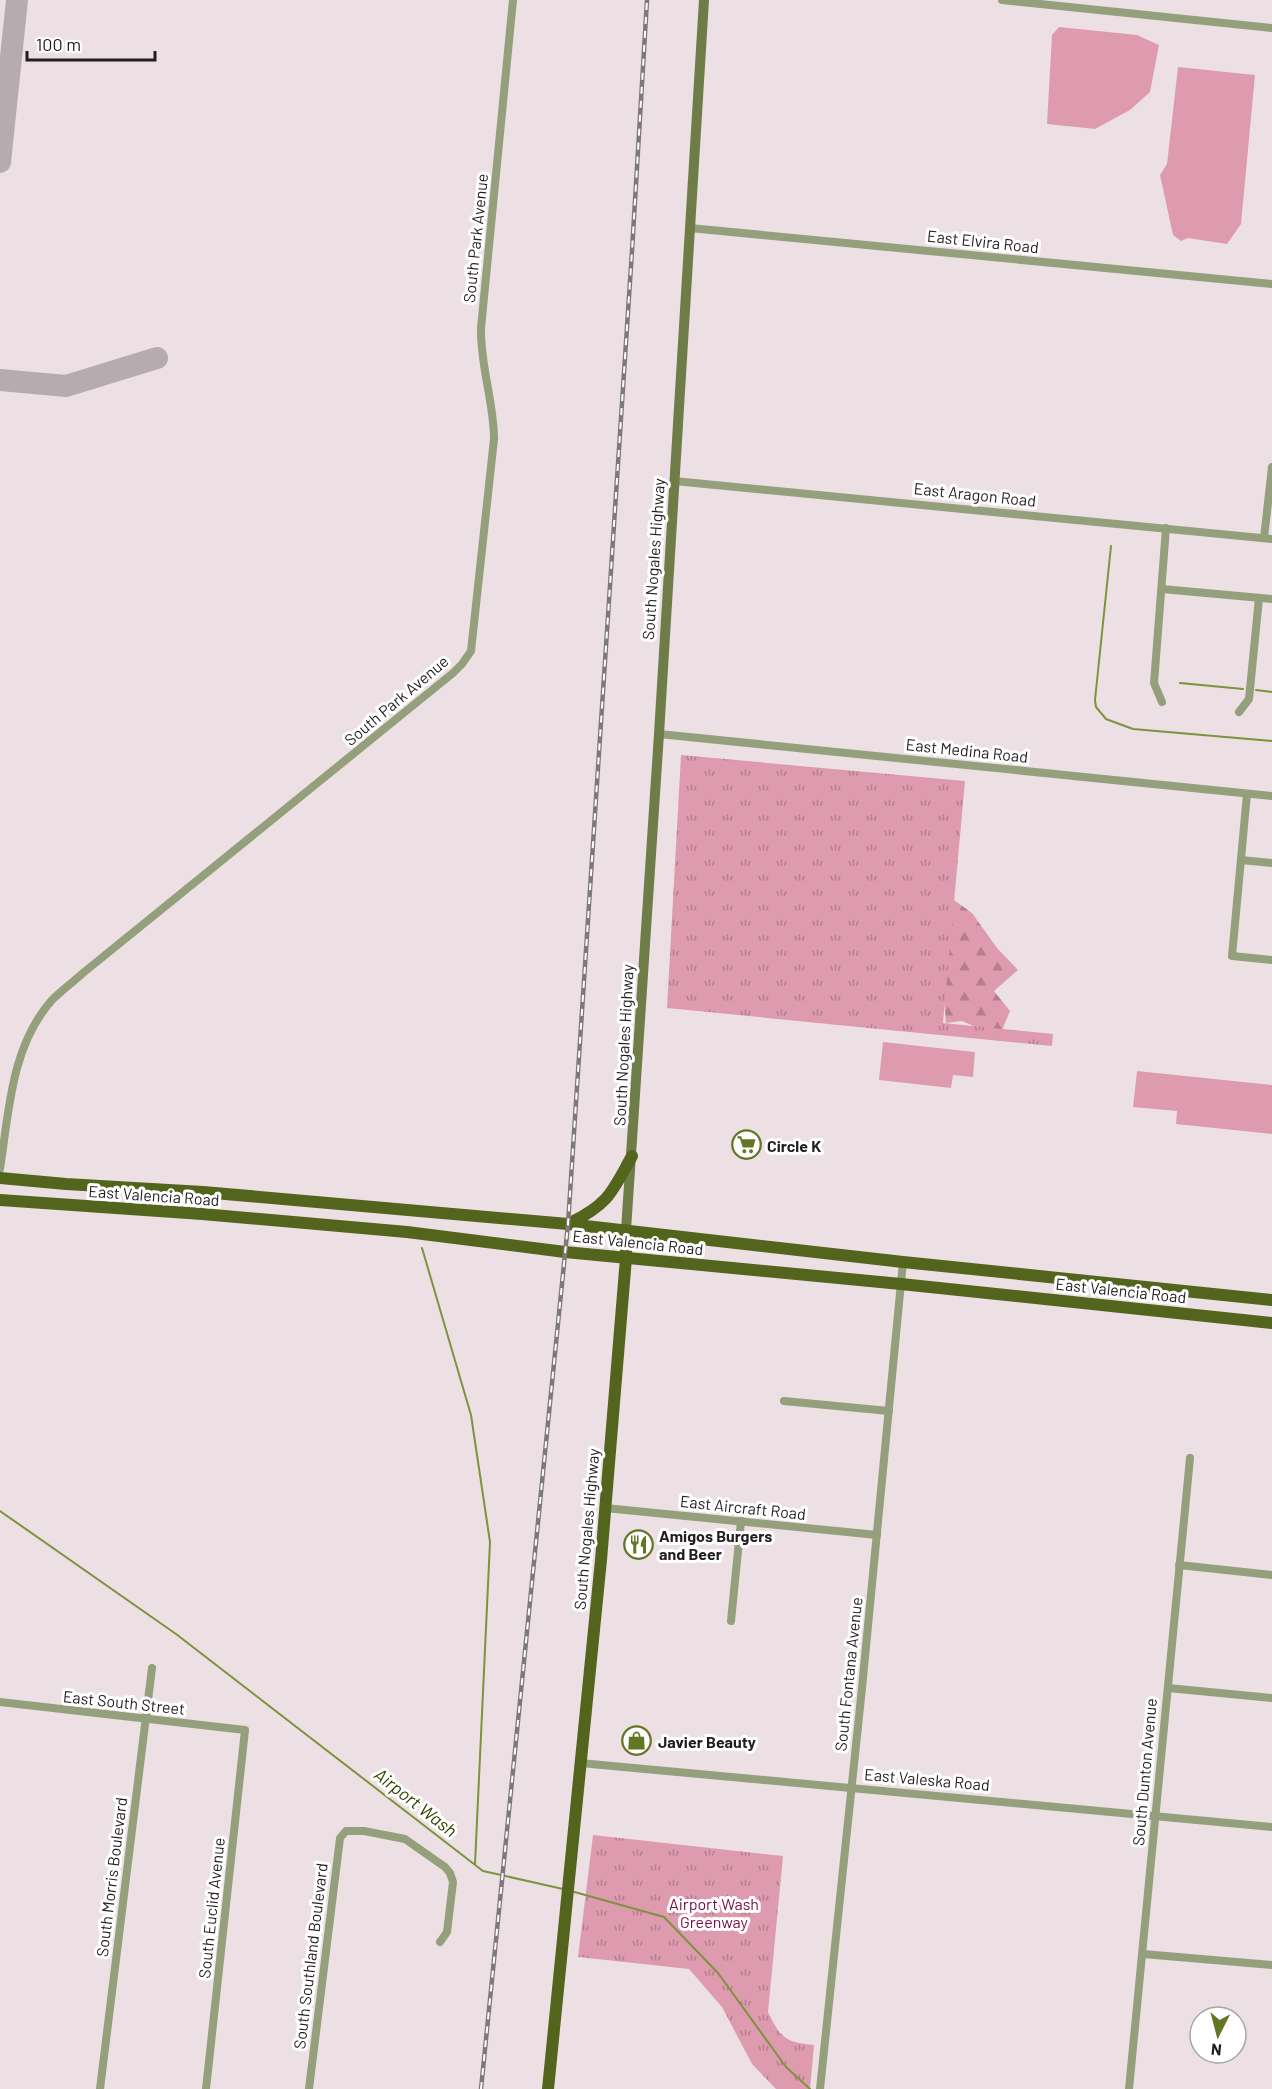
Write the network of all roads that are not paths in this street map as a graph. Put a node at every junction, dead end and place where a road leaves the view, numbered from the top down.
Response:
1 (513, 0) edge
2 (704, 0) edge
3 (1002, 0) edge
4 (1043, 2) edge
5 (1272, 28) edge
6 (690, 228) junction
7 (1272, 284) edge
8 (1272, 467) edge
9 (674, 481) junction
10 (1166, 528) junction
11 (1268, 538) edge
12 (1162, 589) junction
13 (1259, 598) junction
14 (1272, 599) edge
15 (1162, 702) dead end
16 (1239, 712) dead end
17 (659, 734) junction
18 (1247, 794) junction
19 (1272, 796) edge
20 (1241, 860) junction
21 (1272, 863) edge
22 (1272, 960) edge
23 (633, 1156) junction
24 (0, 1169) edge
25 (0, 1178) edge
26 (203, 1192) junction
27 (0, 1200) edge
28 (410, 1209) junction
29 (202, 1214) junction
30 (568, 1224) junction
31 (626, 1230) junction
32 (407, 1232) junction
33 (626, 1258) junction
34 (903, 1262) junction
35 (901, 1284) junction
36 (1116, 1284) junction
37 (1272, 1300) edge
38 (1114, 1306) junction
39 (1272, 1323) edge
40 (784, 1401) dead end
41 (889, 1411) junction
42 (1190, 1458) dead end
43 (605, 1508) junction
44 (741, 1521) junction
45 (877, 1535) junction
46 (1179, 1565) junction
47 (1272, 1575) edge
48 (731, 1620) dead end
49 (152, 1668) dead end
50 (1167, 1688) junction
51 (1272, 1698) edge
52 (0, 1702) edge
53 (146, 1719) junction
54 (245, 1730) joint
55 (580, 1763) junction
56 (852, 1787) junction
57 (1155, 1816) junction
58 (1272, 1827) edge
59 (440, 1942) dead end
60 (1143, 1954) junction
61 (1272, 1965) edge
62 (100, 2089) edge
63 (206, 2089) edge
64 (309, 2089) edge
65 (548, 2089) edge
66 (820, 2089) edge
67 (1129, 2089) edge

1 - 24 street, South Park Avenue
2 - 6 main road, South Nogales Highway
3 - 4 street
4 - 5 street
6 - 7 street, East Elvira Road
6 - 9 main road, South Nogales Highway
8 - 11 street
9 - 10 street, East Aragon Road
9 - 17 main road, South Nogales Highway
10 - 11 street, East Aragon Road
10 - 12 street
12 - 13 street
12 - 15 street
13 - 14 street
13 - 16 street
17 - 18 street, East Medina Road
17 - 23 main road, South Nogales Highway
18 - 19 street, East Medina Road
18 - 20 street
20 - 21 street
20 - 22 street
23 - 30 main road
23 - 31 main road, South Nogales Highway
25 - 26 main road, East Valencia Road
26 - 28 main road, East Valencia Road
26 - 29 main road
27 - 29 main road, East Valencia Road
28 - 30 main road, East Valencia Road
28 - 32 main road
29 - 32 main road, East Valencia Road
30 - 31 main road, East Valencia Road
31 - 33 main road, South Nogales Highway
31 - 34 main road, East Valencia Road
32 - 33 main road, East Valencia Road
33 - 35 main road, East Valencia Road
33 - 43 main road, South Nogales Highway
34 - 35 street, South Fontana Avenue
34 - 36 main road, East Valencia Road
35 - 38 main road, East Valencia Road
35 - 41 street, South Fontana Avenue
36 - 37 main road, East Valencia Road
36 - 38 main road
38 - 39 main road, East Valencia Road
40 - 41 street
41 - 45 street, South Fontana Avenue
42 - 46 street, South Dunton Avenue
43 - 44 street, East Aircraft Road
43 - 55 main road, South Nogales Highway
44 - 45 street, East Aircraft Road
44 - 48 street
45 - 56 street, South Fontana Avenue
46 - 47 street
46 - 50 street, South Dunton Avenue
49 - 53 street, South Morris Boulevard
50 - 51 street
50 - 57 street, South Dunton Avenue
52 - 53 street, East South Street
53 - 54 street, East South Street
53 - 62 street, South Morris Boulevard
54 - 63 street, South Euclid Avenue
55 - 56 street, East Valeska Road
55 - 65 main road, South Nogales Highway
56 - 57 street, East Valeska Road
56 - 66 street, South Fontana Avenue
57 - 58 street, East Valeska Road
57 - 60 street, South Dunton Avenue
59 - 64 street, South Southland Boulevard
60 - 61 street
60 - 67 street, South Dunton Avenue

